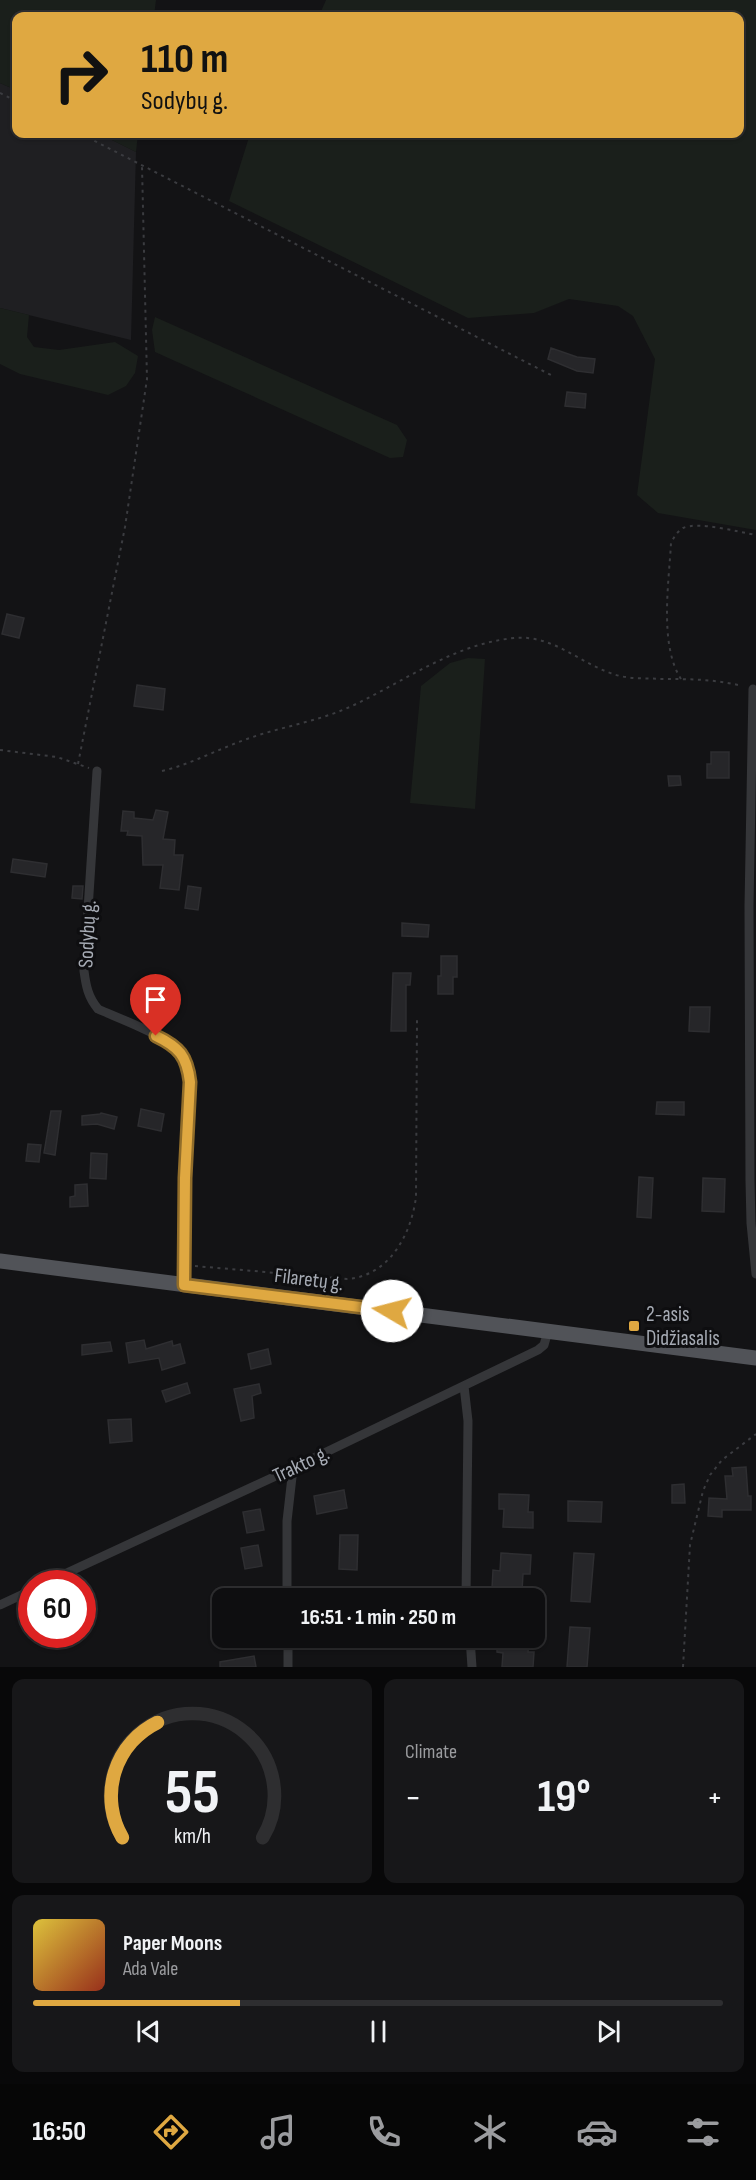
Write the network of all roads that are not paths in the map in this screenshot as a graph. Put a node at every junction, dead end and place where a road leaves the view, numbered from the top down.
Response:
1 (753, 689) road end
2 (97, 771) road end
3 (0, 1261) edge
4 (756, 1274) edge
5 (184, 1285) junction
6 (548, 1332) junction
7 (756, 1358) edge
8 (464, 1386) junction
9 (291, 1469) junction
10 (72, 1570) edge
11 (287, 1588) edge
12 (466, 1588) edge
13 (18, 1597) edge
14 (0, 1605) edge
15 (288, 1648) edge
16 (471, 1648) edge
17 (288, 1667) edge
18 (472, 1667) edge

1 - 4 street
2 - 5 street, Sodybų g.
3 - 5 main road, Filaretų g.
5 - 6 main road, Filaretų g.
6 - 7 main road, Filaretų g.
6 - 8 street, Trakto g.
8 - 9 street, Trakto g.
8 - 12 street
9 - 10 street, Trakto g.
9 - 11 street
13 - 14 street
15 - 17 street
16 - 18 street

